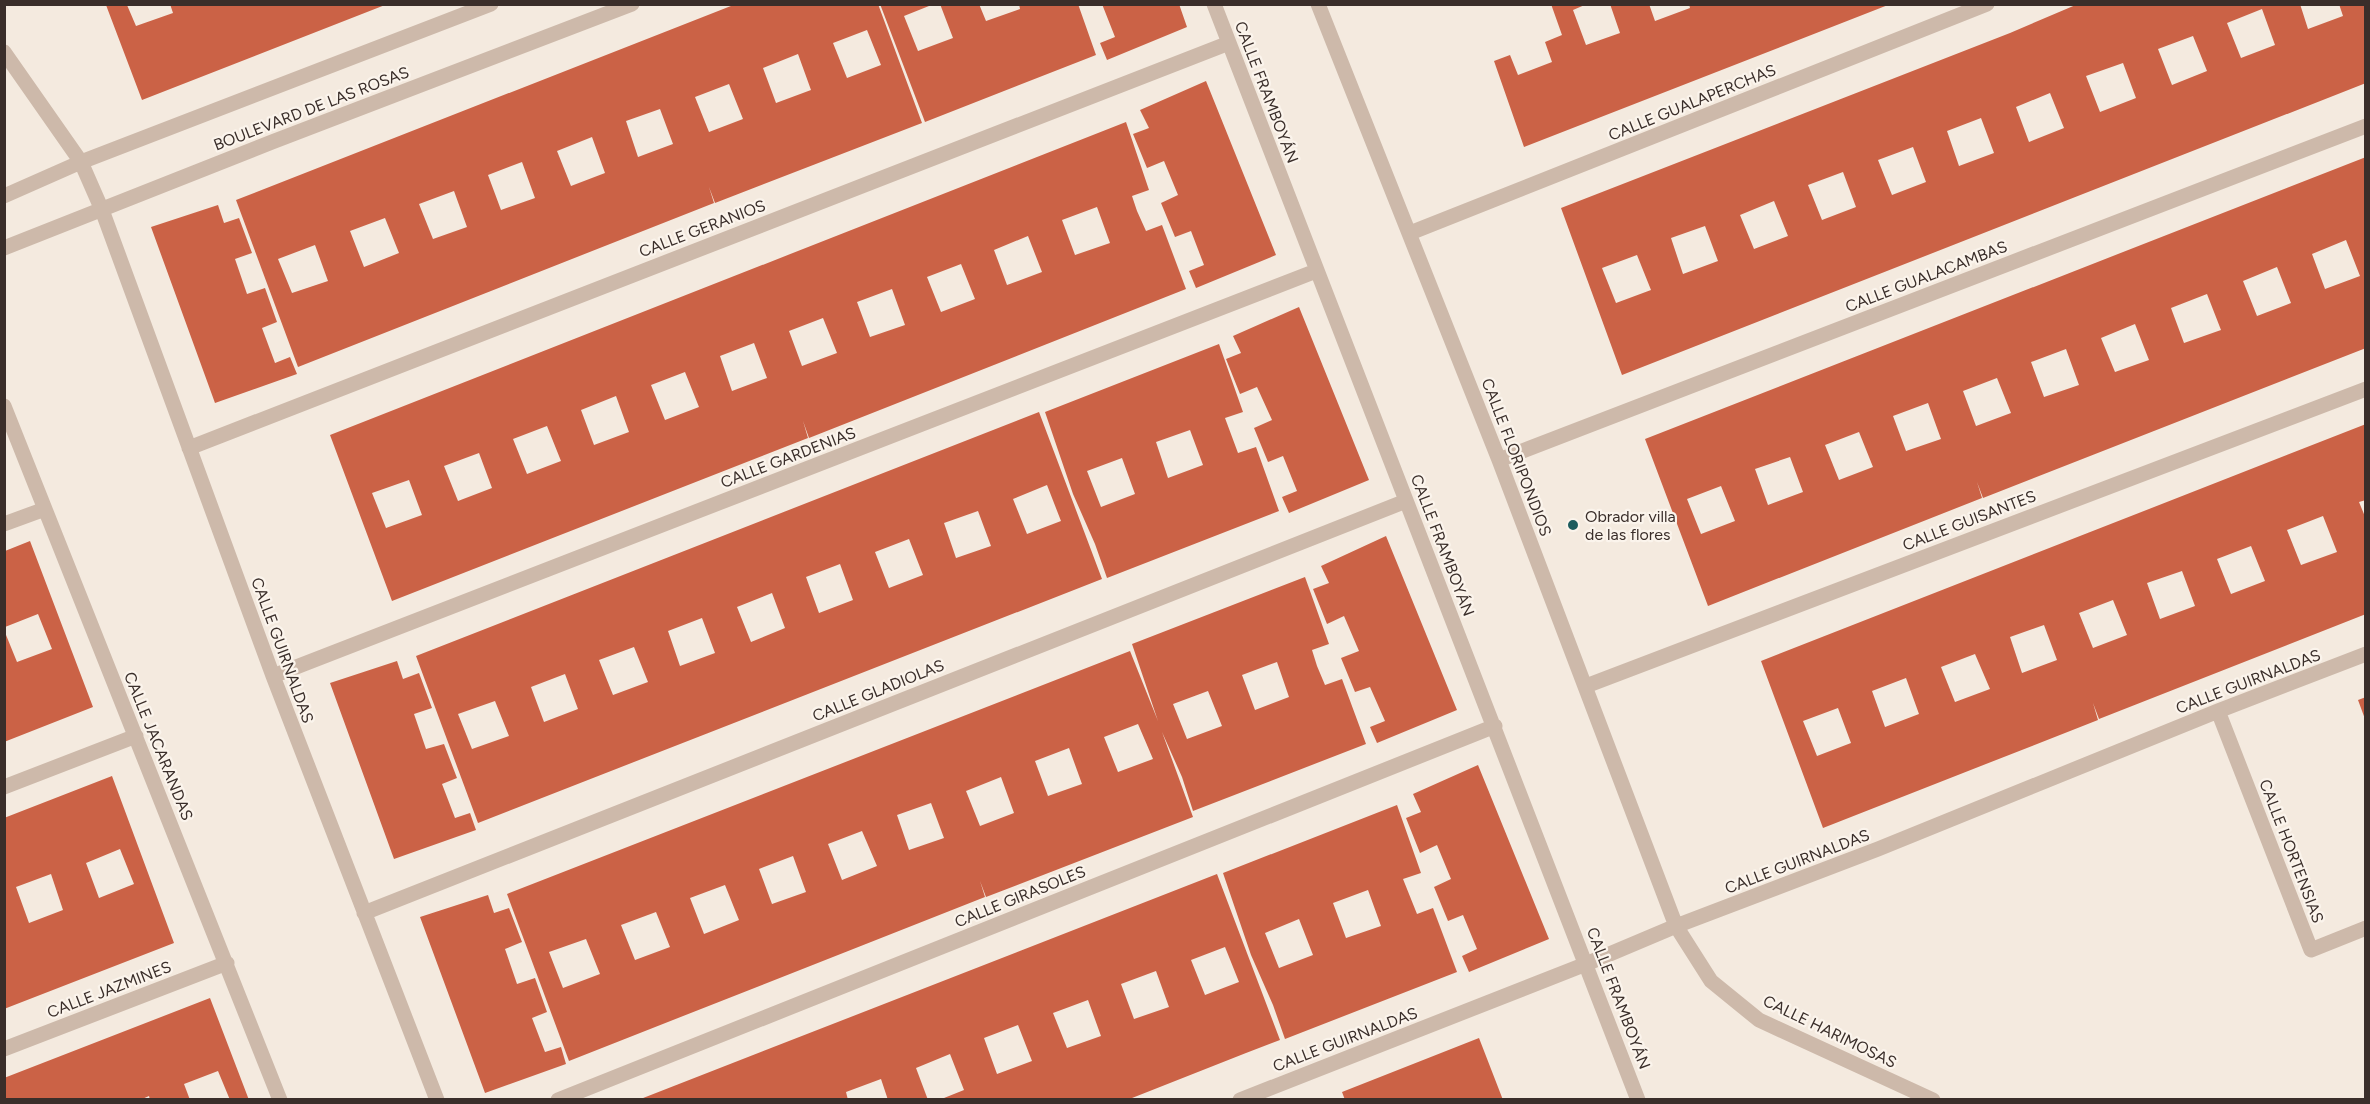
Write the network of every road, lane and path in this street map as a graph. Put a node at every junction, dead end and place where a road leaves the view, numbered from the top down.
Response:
1 (491, 4) edge
2 (632, 4) edge
3 (1214, 4) edge
4 (1318, 4) edge
5 (1987, 4) edge
6 (1229, 43) junction
7 (4, 52) edge
8 (2366, 126) edge
9 (81, 162) junction
10 (4, 196) edge
11 (102, 210) junction
12 (1410, 233) junction
13 (4, 248) edge
14 (1316, 271) junction
15 (2366, 389) edge
16 (4, 406) edge
17 (189, 448) junction
18 (1499, 460) junction
19 (1406, 501) junction
20 (45, 509) junction
21 (4, 524) edge
22 (2366, 654) edge
23 (273, 676) junction
24 (1586, 686) junction
25 (2218, 711) junction
26 (1495, 726) junction
27 (136, 736) junction
28 (4, 787) edge
29 (364, 913) junction
30 (1676, 926) junction
31 (2366, 928) edge
32 (227, 963) junction
33 (1586, 964) junction
34 (4, 1049) edge
35 (280, 1100) edge
36 (437, 1100) edge
37 (558, 1100) edge
38 (1240, 1100) edge
39 (1638, 1100) edge
40 (1934, 1100) edge

1 - 9 street, BOULEVARD DE LAS ROSAS
2 - 11 street, BOULEVARD DE LAS ROSAS
3 - 6 street, CALLE FRAMBOYÁN
4 - 12 street, CALLE FLORIPONDIOS
5 - 12 street, CALLE GUALAPERCHAS
6 - 14 street, CALLE FRAMBOYÁN
6 - 17 street, CALLE GERANIOS
7 - 9 street, CALLE GUIRNALDAS
8 - 18 street, CALLE GUALACAMBAS
9 - 10 street, BOULEVARD DE LAS ROSAS
9 - 11 street, CALLE GUIRNALDAS
11 - 13 street, BOULEVARD DE LAS ROSAS
11 - 17 street, CALLE GUIRNALDAS
12 - 18 street, CALLE FLORIPONDIOS
14 - 19 street, CALLE FRAMBOYÁN
14 - 23 street, CALLE GARDENIAS
15 - 24 street, CALLE GUISANTES
16 - 20 street, CALLE JACARANDAS
17 - 23 street, CALLE GUIRNALDAS
18 - 24 street, CALLE FLORIPONDIOS
19 - 26 street, CALLE FRAMBOYÁN
19 - 29 street, CALLE GLADIOLAS
20 - 21 street
20 - 27 street, CALLE JACARANDAS
22 - 25 street, CALLE GUIRNALDAS
23 - 29 street, CALLE GUIRNALDAS
24 - 30 street, CALLE FLORIPONDIOS
25 - 30 street, CALLE GUIRNALDAS
25 - 31 street, CALLE HORTENSIAS
26 - 33 street, CALLE FRAMBOYÁN
26 - 37 street, CALLE GIRASOLES
27 - 28 street
27 - 32 street, CALLE JACARANDAS
29 - 36 street, CALLE GUIRNALDAS
30 - 33 street, CALLE GUIRNALDAS
30 - 40 street, CALLE HARIMOSAS
32 - 34 street, CALLE JAZMINES
32 - 35 street, CALLE JACARANDAS
33 - 38 street, CALLE GUIRNALDAS
33 - 39 street, CALLE FRAMBOYÁN

